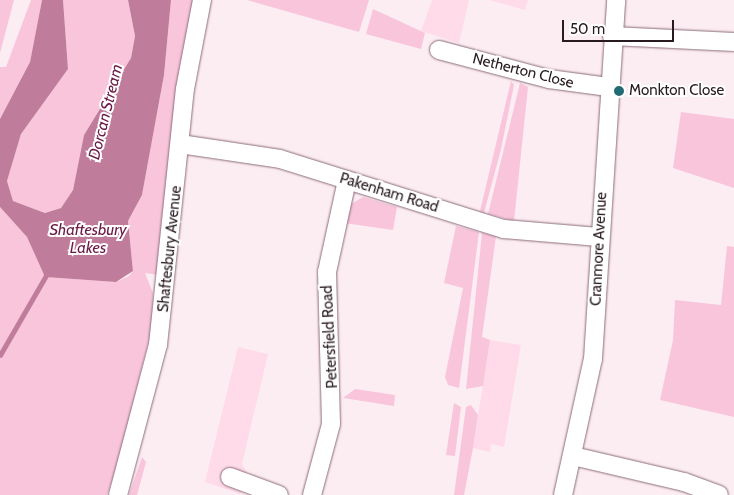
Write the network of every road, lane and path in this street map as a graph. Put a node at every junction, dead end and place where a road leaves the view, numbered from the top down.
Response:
1 (202, 0) edge
2 (616, 0) edge
3 (612, 36) junction
4 (734, 42) edge
5 (439, 50) dead end
6 (608, 87) junction
7 (180, 144) junction
8 (347, 180) junction
9 (599, 237) junction
10 (573, 456) junction
11 (230, 477) dead end
12 (118, 495) edge
13 (278, 495) edge
14 (312, 495) edge
15 (564, 495) edge
16 (720, 495) edge

1 - 7 street, Shaftesbury Avenue
2 - 3 street, Cranmore Avenue
3 - 4 street
3 - 6 street, Cranmore Avenue
5 - 6 street, Netherton Close
6 - 9 street, Cranmore Avenue
7 - 8 street, Pakenham Road
7 - 12 street, Shaftesbury Avenue
8 - 9 street, Pakenham Road
8 - 14 street, Petersfield Road
9 - 10 street, Cranmore Avenue
10 - 15 street, Cranmore Avenue
10 - 16 street
11 - 13 street

